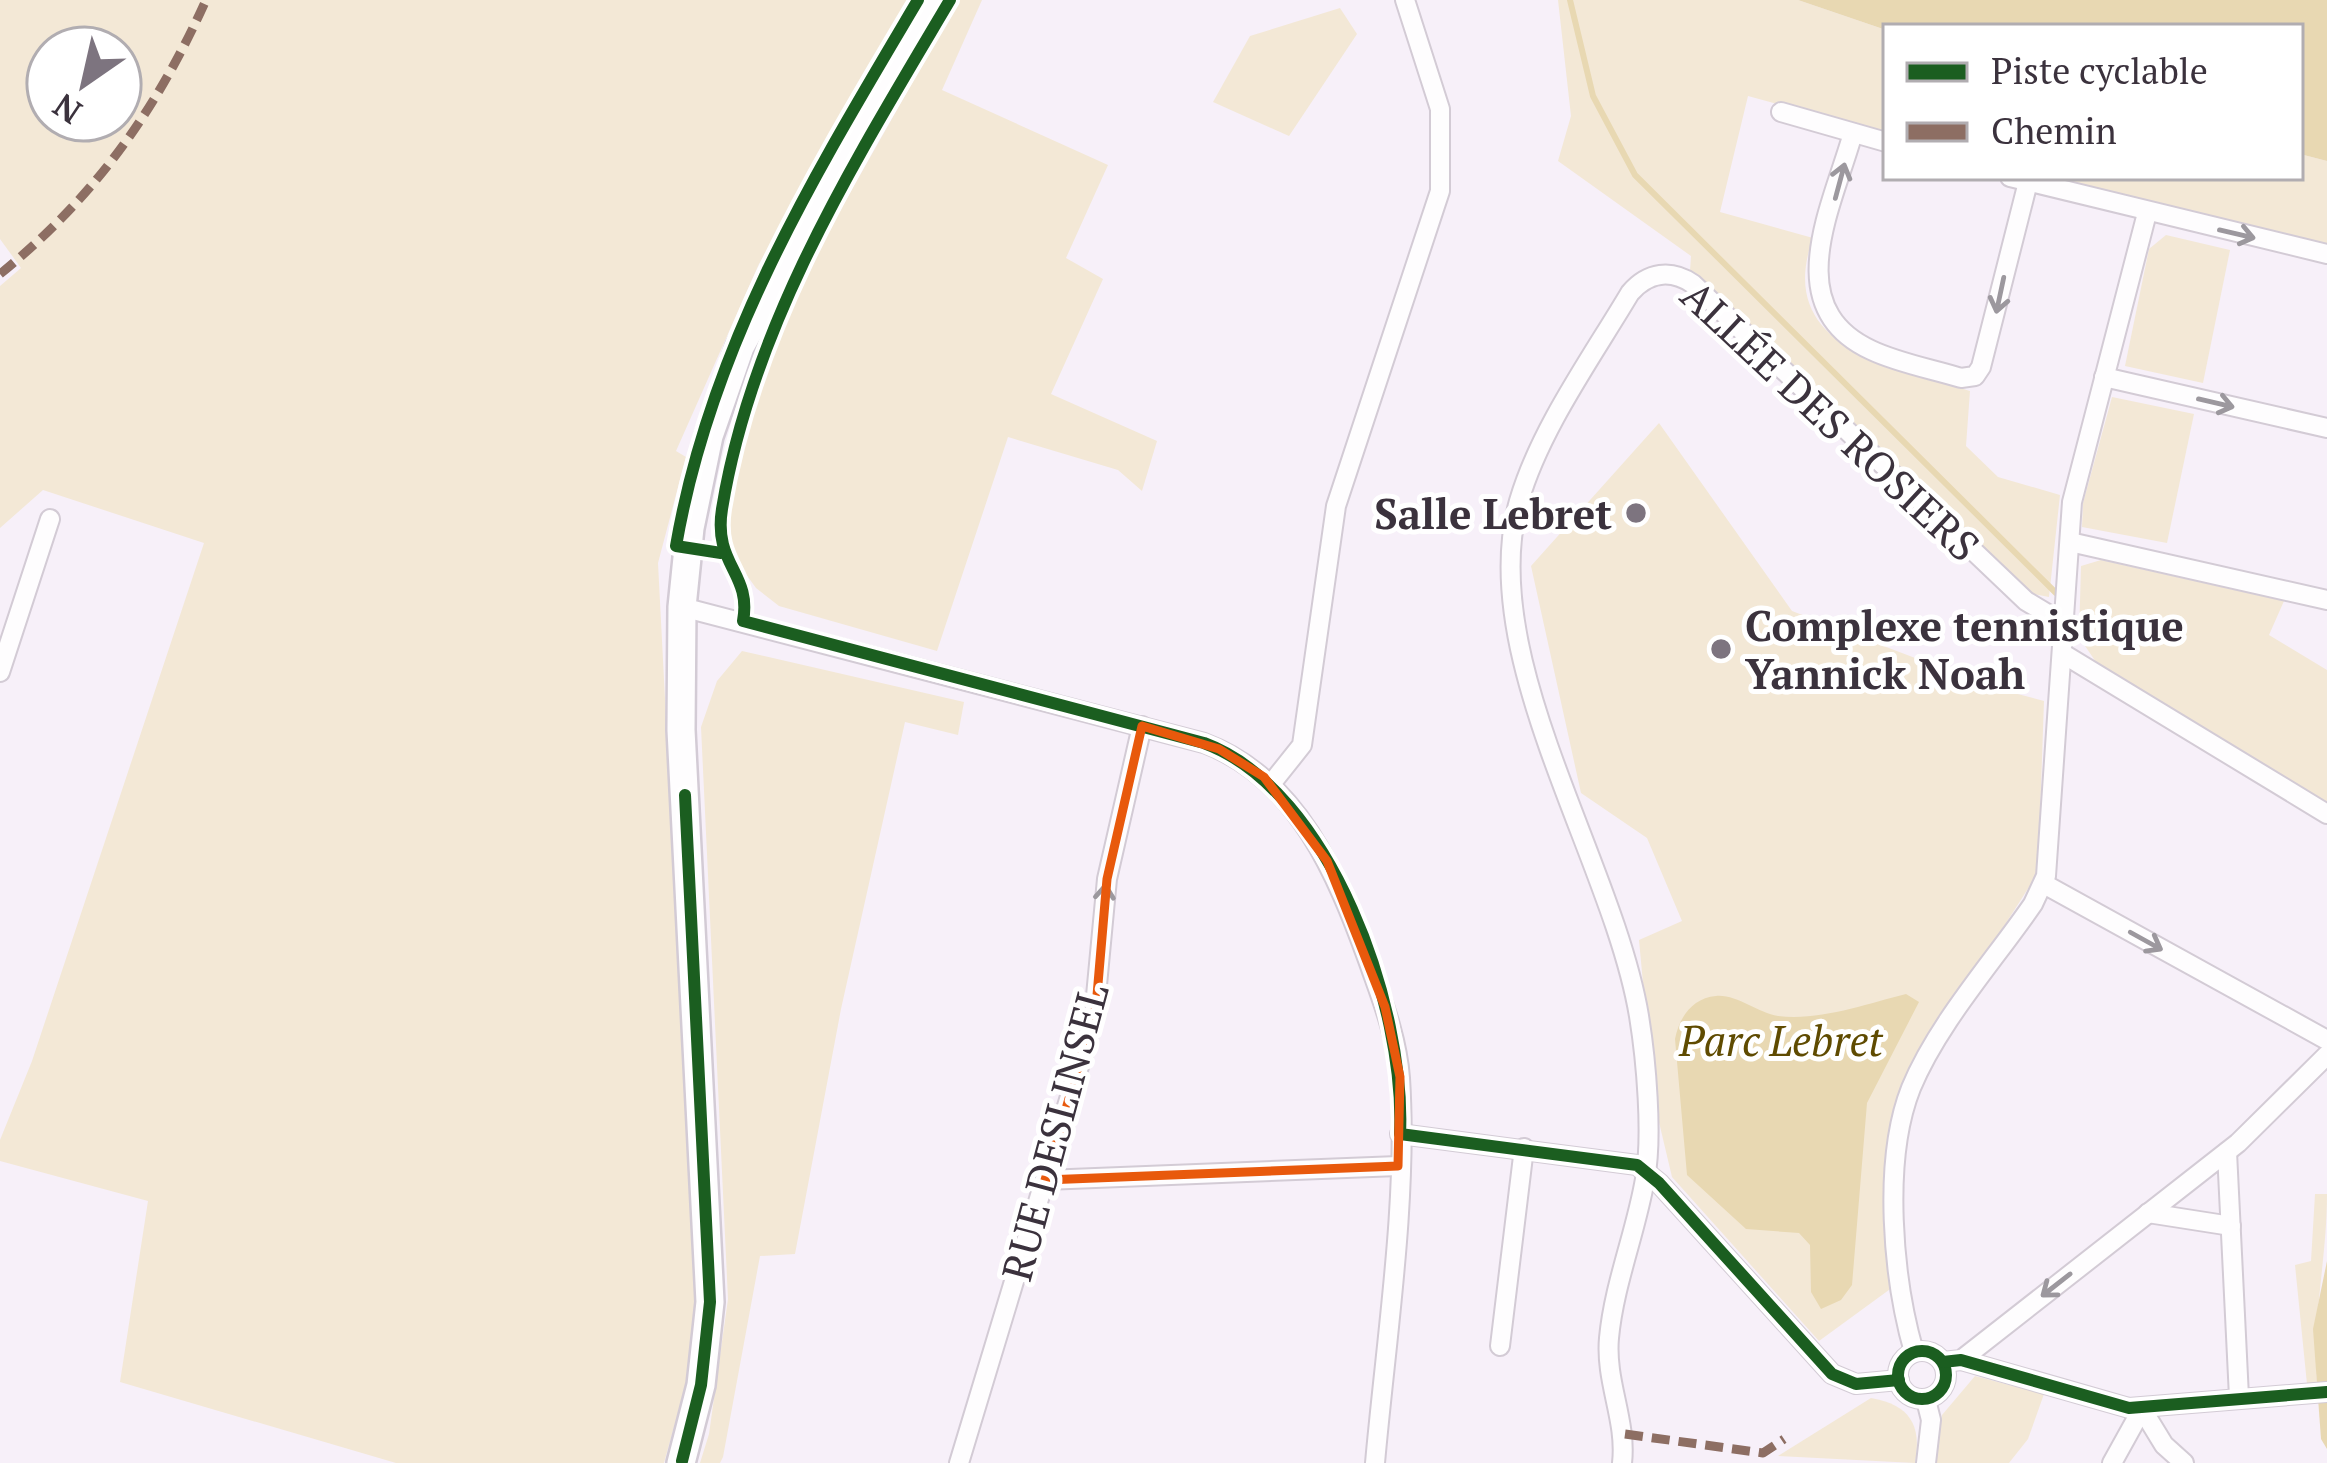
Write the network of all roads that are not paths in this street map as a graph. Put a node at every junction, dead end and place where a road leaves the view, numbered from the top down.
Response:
1 (933, 0) edge
2 (1406, 0) edge
3 (1781, 112) dead end
4 (1852, 133) junction
5 (1883, 141) edge
6 (2020, 180) edge
7 (2147, 213) junction
8 (2327, 254) edge
9 (2104, 377) junction
10 (2327, 428) edge
11 (50, 519) dead end
12 (2070, 542) junction
13 (2327, 600) edge
14 (690, 609) junction
15 (2066, 625) junction
16 (2065, 655) junction
17 (0, 672) edge
18 (1142, 726) junction
19 (1271, 784) junction
20 (2327, 814) edge
21 (2044, 884) junction
22 (2327, 1040) edge
23 (2327, 1055) edge
24 (1400, 1134) junction
25 (1524, 1148) junction
26 (2227, 1151) junction
27 (1398, 1166) junction
28 (1647, 1171) junction
29 (1045, 1180) junction
30 (2148, 1213) junction
31 (2231, 1226) junction
32 (1500, 1346) dead end
33 (1914, 1352) junction
34 (1952, 1361) junction
35 (1899, 1380) junction
36 (2327, 1392) edge
37 (2239, 1396) junction
38 (1926, 1400) junction
39 (2142, 1409) junction
40 (681, 1462) edge
41 (958, 1463) edge
42 (1375, 1463) edge
43 (1622, 1463) edge
44 (1927, 1463) edge
45 (2112, 1463) edge
46 (2184, 1463) edge

1 - 14 main road
2 - 19 street
3 - 4 street
4 - 5 street
6 -> 4 street
6 - 7 street
7 -> 8 street
7 - 9 street
9 -> 10 street
9 - 12 street
11 - 17 street
12 - 13 street
12 - 15 street
14 - 18 street
14 - 40 main road
15 - 16 street
15 - 28 street, ALLÉE DES ROSIERS
16 - 20 street
16 - 21 street
18 - 19 street
29 -> 18 street, RUE DESLINSEL
19 - 24 street
21 -> 22 street
21 - 33 street
23 - 26 street
24 - 25 street
24 - 27 street
25 - 28 street
25 - 32 street
26 - 30 street
26 - 31 street
27 - 29 street
27 - 42 street
28 - 35 street
28 - 43 street
29 - 41 street, RUE DESLINSEL
30 - 31 street
30 -> 34 street
31 - 37 street
33 - 34 street
33 - 35 street
34 - 38 street
34 - 39 street
35 - 38 street
36 - 37 street
37 - 39 street
38 - 44 street
39 - 45 street
39 - 46 street

